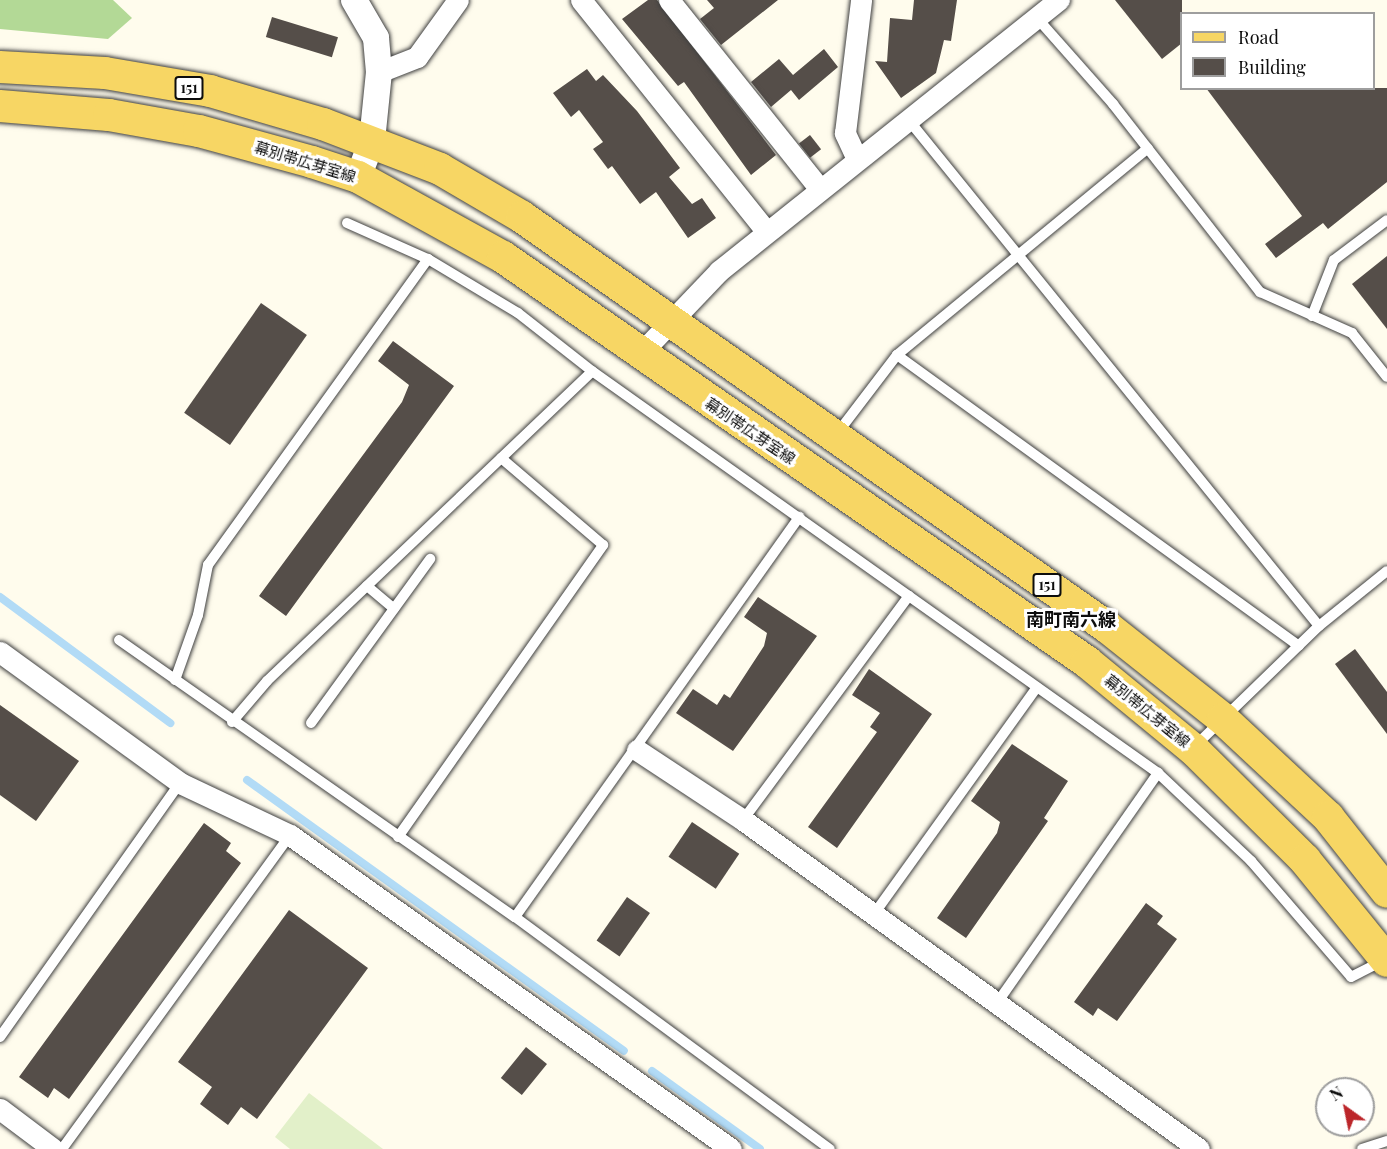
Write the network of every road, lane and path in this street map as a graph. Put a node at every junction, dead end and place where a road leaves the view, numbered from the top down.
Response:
1 (354, 0) edge
2 (458, 0) edge
3 (581, 0) edge
4 (669, 0) edge
5 (861, 0) edge
6 (1059, 0) edge
7 (1037, 9) edge
8 (0, 67) edge
9 (379, 72) junction
10 (0, 106) edge
11 (907, 118) junction
12 (372, 141) junction
13 (1148, 148) junction
14 (857, 159) junction
15 (358, 177) junction
16 (820, 189) junction
17 (1387, 220) edge
18 (347, 223) dead end
19 (767, 232) junction
20 (1017, 253) junction
21 (428, 259) junction
22 (1312, 316) junction
23 (672, 318) junction
24 (639, 355) junction
25 (897, 355) junction
26 (592, 371) junction
27 (1387, 377) edge
28 (836, 435) junction
29 (501, 458) junction
30 (799, 517) junction
31 (430, 560) dead end
32 (1387, 571) edge
33 (367, 586) junction
34 (909, 596) junction
35 (394, 609) junction
36 (1319, 626) junction
37 (119, 640) dead end
38 (1299, 646) junction
39 (0, 652) edge
40 (174, 680) junction
41 (1037, 687) junction
42 (1223, 718) junction
43 (232, 723) junction
44 (311, 723) dead end
45 (1193, 749) junction
46 (637, 750) junction
47 (1158, 773) junction
48 (180, 783) junction
49 (743, 819) junction
50 (290, 835) junction
51 (398, 837) junction
52 (1387, 892) edge
53 (874, 914) junction
54 (515, 917) junction
55 (1387, 961) edge
56 (997, 1003) junction
57 (0, 1037) edge
58 (0, 1109) edge
59 (1387, 1142) edge
60 (53, 1149) edge
61 (62, 1149) edge
62 (731, 1149) edge
63 (830, 1149) edge
64 (1199, 1149) edge
65 (1362, 1149) edge

1 - 9 street
2 - 9 street
3 - 19 street
4 - 16 street
5 - 14 street
6 - 7 street
7 - 11 street
7 - 13 lane
8 - 12 main road, 151
9 - 12 street
10 - 15 main road, 幕別帯広芽室線
11 - 14 street
11 - 20 lane
12 - 15 street
12 - 23 main road, 151
13 - 20 lane
13 - 22 lane
14 - 16 street
15 - 24 main road, 幕別帯広芽室線
16 - 19 street
17 - 22 lane
18 - 21 lane
19 - 23 street
20 - 25 lane
20 - 36 lane
21 - 26 lane
21 - 40 lane
22 - 27 lane
23 - 24 street
23 - 28 main road, 151
24 - 45 main road, 幕別帯広芽室線
25 - 28 lane
25 - 38 lane
26 - 29 lane
26 - 30 lane
28 - 42 main road, 151
29 - 33 lane
29 - 51 lane
30 - 34 lane
30 - 46 lane
31 - 35 lane
32 - 36 lane
33 - 35 lane
33 - 43 lane
34 - 41 lane
34 - 49 lane
35 - 44 lane
36 - 38 lane
37 - 40 lane
38 - 42 lane
39 - 48 street
40 - 43 lane
41 - 47 lane
41 - 53 lane
42 - 45 lane
42 - 52 main road, 151
43 - 51 lane
45 - 55 main road, 幕別帯広芽室線
46 - 49 street
46 - 54 lane
47 - 55 lane
47 - 56 lane
48 - 50 street
48 - 57 lane
49 - 53 street
50 - 61 lane
50 - 62 street
51 - 54 lane
53 - 56 street
54 - 63 lane
56 - 64 street
58 - 60 street
59 - 65 lane

